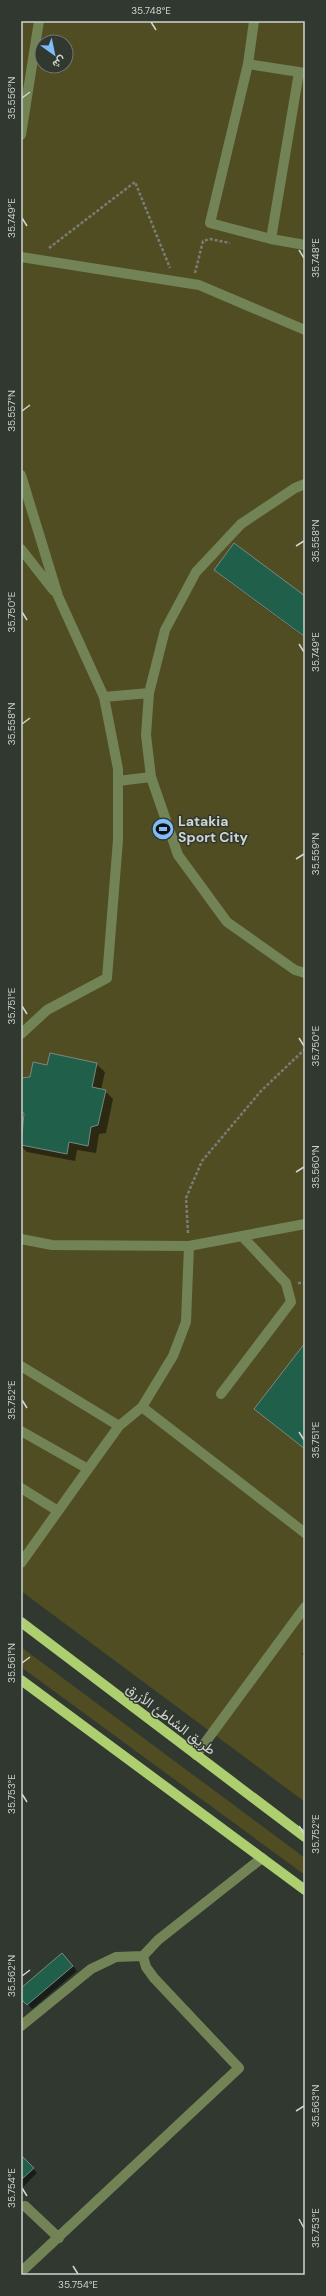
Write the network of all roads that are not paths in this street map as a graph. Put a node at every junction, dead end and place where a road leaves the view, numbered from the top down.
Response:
1 (39, 21) edge
2 (254, 21) edge
3 (248, 64) junction
4 (302, 73) edge
5 (21, 135) edge
6 (271, 239) junction
7 (305, 245) edge
8 (21, 258) edge
9 (305, 330) edge
10 (21, 475) edge
11 (305, 484) edge
12 (21, 549) edge
13 (58, 596) junction
14 (149, 693) junction
15 (104, 697) junction
16 (150, 777) junction
17 (118, 781) junction
18 (305, 973) edge
19 (21, 1034) edge
20 (305, 1224) edge
21 (242, 1236) junction
22 (21, 1239) edge
23 (189, 1246) junction
24 (21, 1366) edge
25 (221, 1394) dead end
26 (142, 1407) junction
27 (119, 1426) junction
28 (21, 1431) edge
29 (88, 1469) junction
30 (21, 1488) edge
31 (58, 1511) junction
32 (305, 1533) edge
33 (22, 1561) edge
34 (305, 1607) edge
35 (21, 1622) edge
36 (21, 1680) edge
37 (196, 1755) junction
38 (305, 1837) edge
39 (262, 1858) junction
40 (305, 1890) edge
41 (143, 1956) junction
42 (21, 2026) edge
43 (26, 2206) dead end
44 (59, 2238) junction
45 (21, 2272) edge

1 - 5 street
2 - 3 street
3 - 4 street
3 - 6 street
4 - 6 street
6 - 7 street
8 - 9 street
10 - 13 street
11 - 14 street
12 - 13 street
13 - 15 street
14 - 15 street
14 - 16 street
15 - 17 street
16 - 17 street
16 - 18 street
17 - 19 street
20 - 21 street
21 - 23 street
21 - 25 street
22 - 23 street
23 - 26 street
24 - 27 street
26 - 27 street
26 - 32 street
27 - 29 street
28 - 29 street
29 - 31 street
30 - 31 street
31 - 33 street
34 - 37 street
35 - 37 main road, طريق الشاطئ الأزرق
36 - 39 main road
37 - 38 main road, طريق الشاطئ الأزرق
39 - 40 main road
39 - 41 street
41 - 42 street
41 - 44 street
43 - 44 street
44 - 45 street

